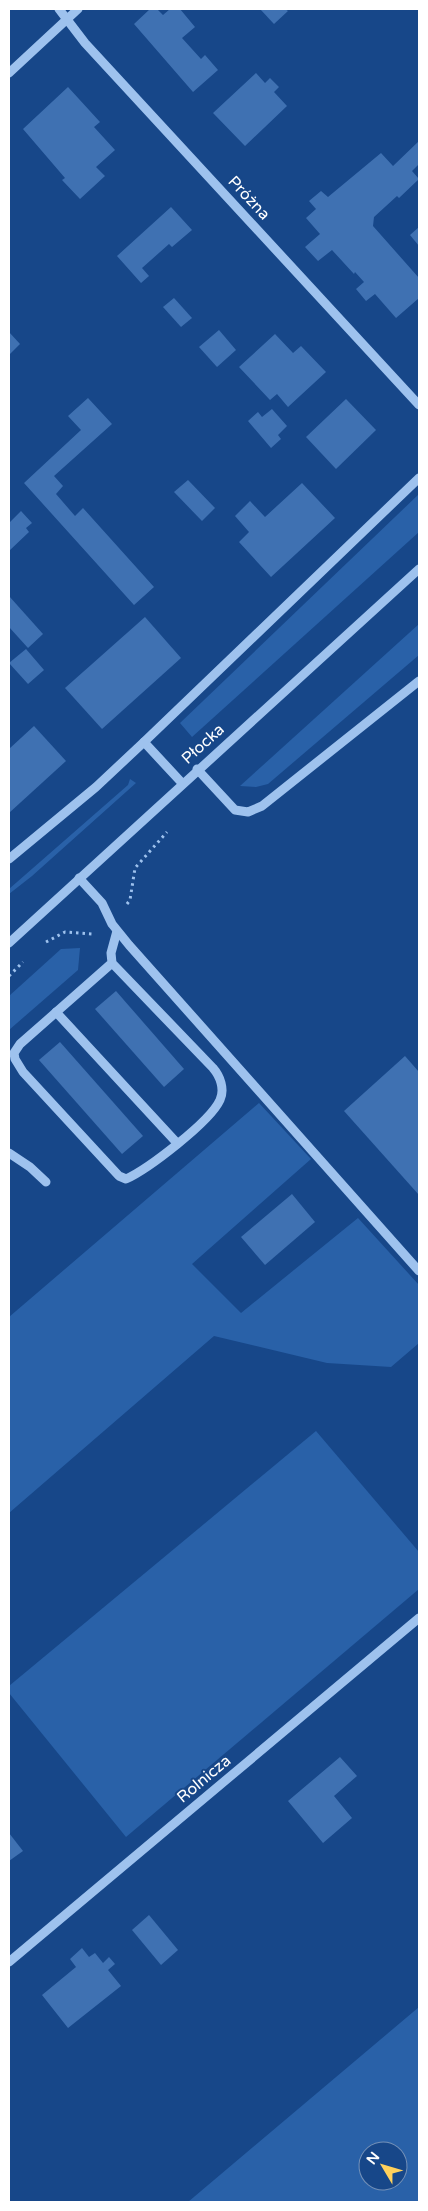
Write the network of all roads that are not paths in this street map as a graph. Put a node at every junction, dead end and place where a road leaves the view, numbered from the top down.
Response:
1 (59, 9) edge
2 (78, 9) edge
3 (67, 19) junction
4 (9, 72) edge
5 (419, 405) edge
6 (419, 478) edge
7 (419, 568) edge
8 (419, 680) edge
9 (144, 742) junction
10 (197, 769) junction
11 (182, 783) junction
12 (9, 859) edge
13 (79, 878) junction
14 (117, 931) junction
15 (9, 943) edge
16 (112, 963) junction
17 (56, 1012) junction
18 (177, 1143) junction
19 (9, 1154) edge
20 (46, 1182) dead end
21 (419, 1271) edge
22 (419, 1618) edge
23 (9, 1962) edge

1 - 3 street, Próżna
2 - 3 street
3 - 4 street
3 - 5 street, Próżna
6 - 9 street
7 - 10 street, Płocka
8 - 10 street
9 - 11 street
9 - 12 street
10 - 11 street, Płocka
11 - 13 street, Płocka
13 - 14 street
13 - 15 street, Płocka
14 - 16 street
14 - 21 street
16 - 17 street
16 - 18 street
17 - 18 street
17 - 18 street
19 - 20 street
22 - 23 street, Rolnicza

